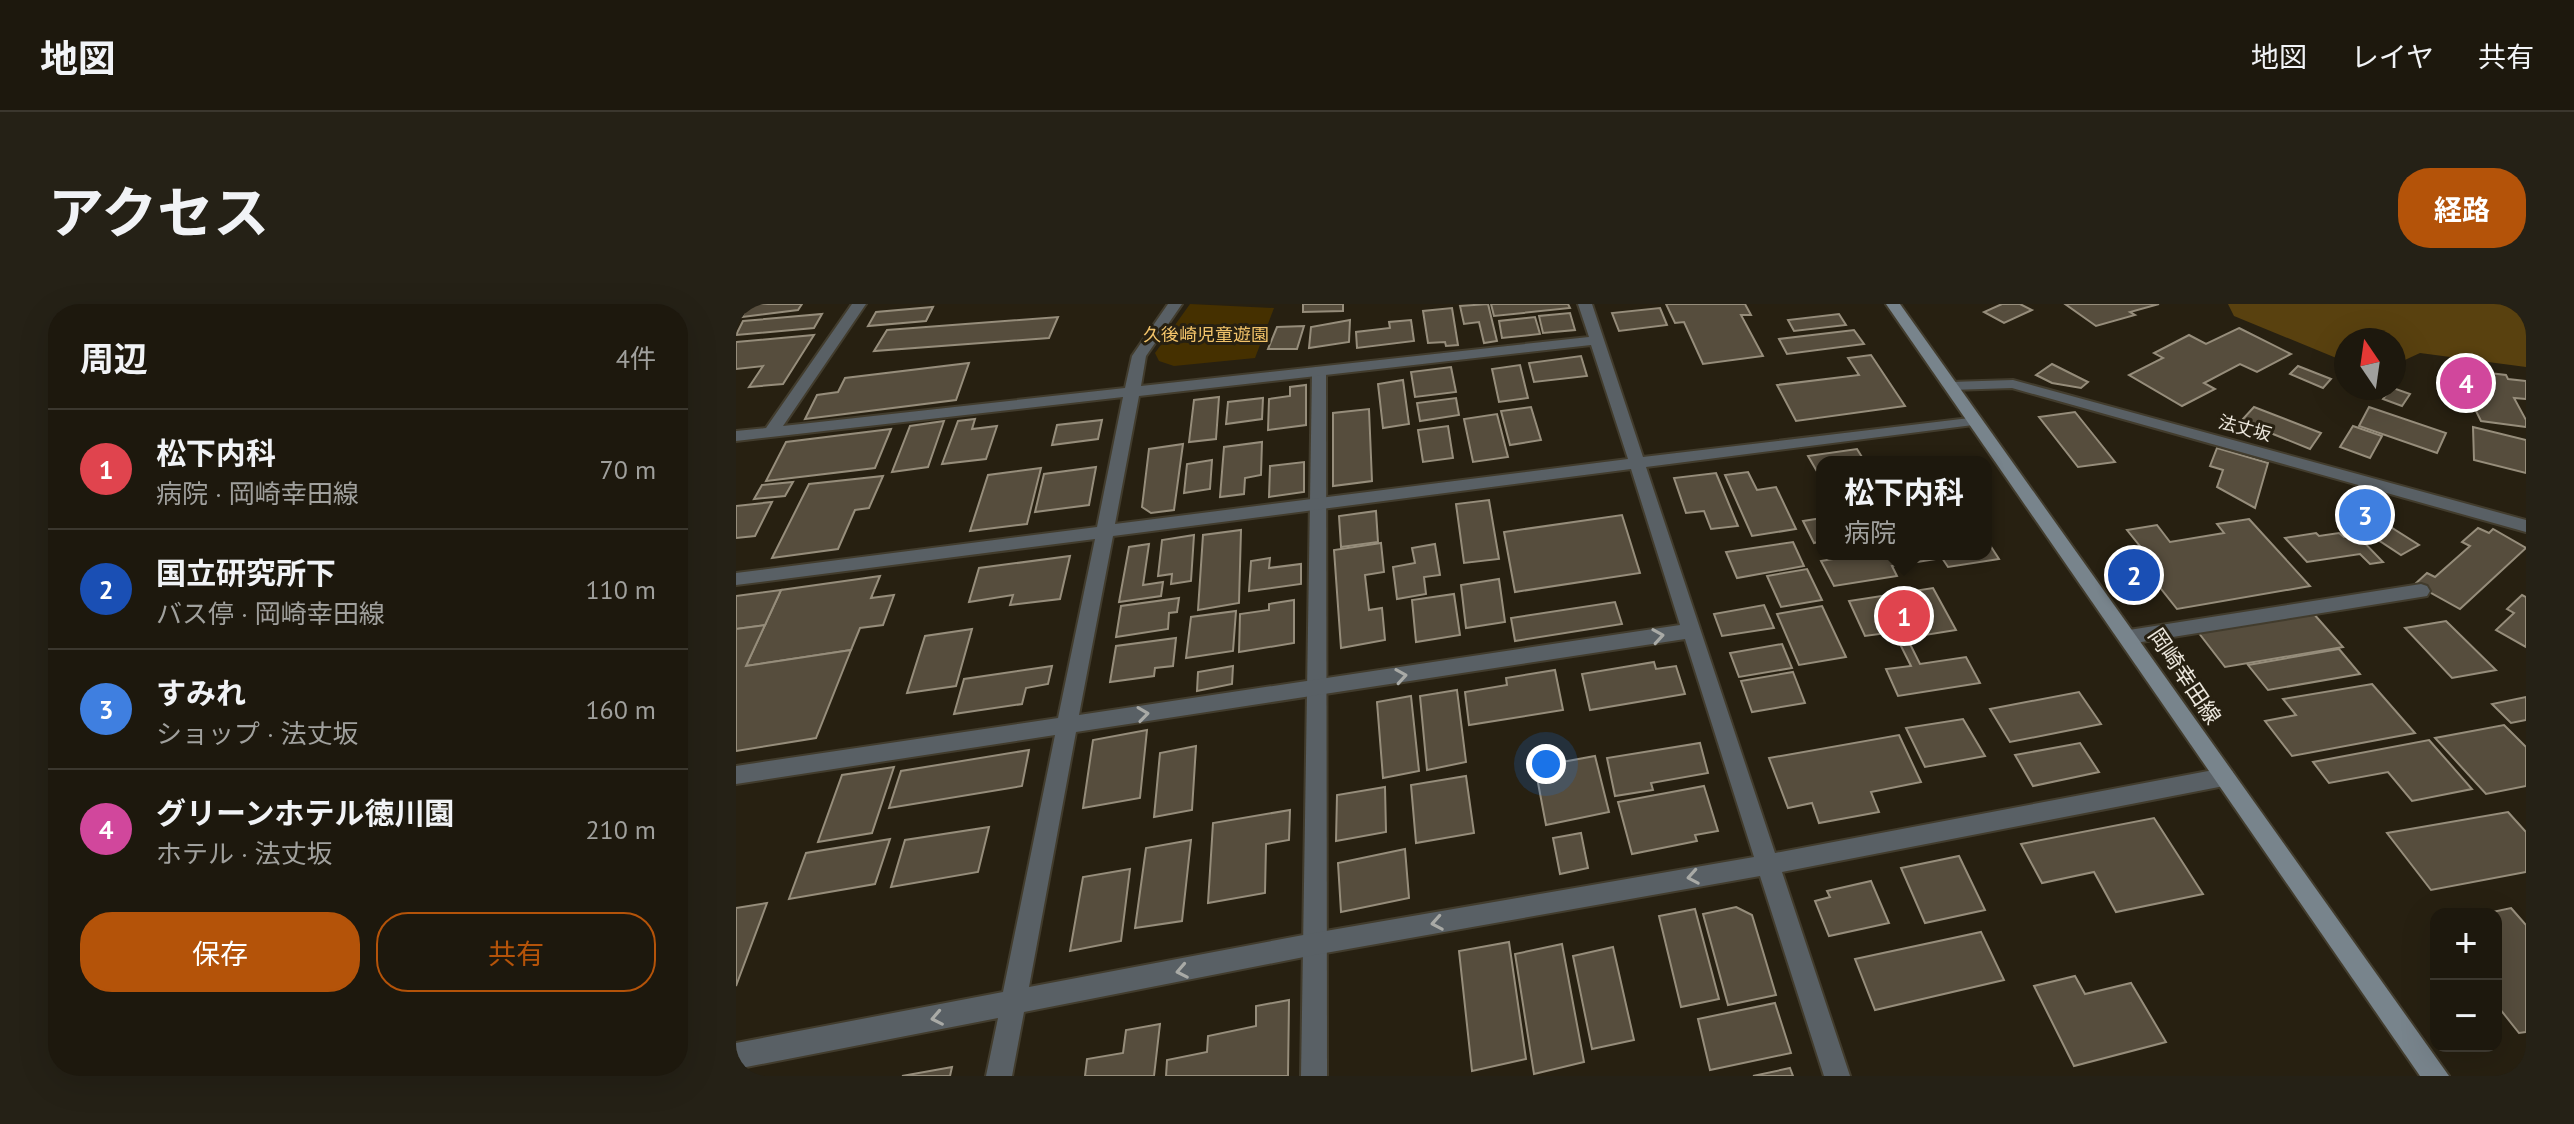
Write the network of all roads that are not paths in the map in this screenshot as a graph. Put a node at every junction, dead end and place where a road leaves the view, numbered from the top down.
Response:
1 (859, 304) edge
2 (1153, 304) edge
3 (1174, 304) edge
4 (1585, 304) edge
5 (1893, 304) edge
6 (1597, 340) junction
7 (1319, 372) junction
8 (1951, 386) junction
9 (1133, 390) junction
10 (1973, 420) junction
11 (771, 432) junction
12 (736, 436) edge
13 (1639, 462) junction
14 (1319, 502) junction
15 (2526, 526) edge
16 (1105, 531) junction
17 (736, 579) edge
18 (2421, 591) dead end
19 (1690, 631) junction
20 (2129, 637) junction
21 (1318, 688) junction
22 (1066, 725) junction
23 (736, 775) edge
24 (2224, 777) junction
25 (1770, 864) junction
26 (1314, 944) junction
27 (1014, 1004) junction
28 (736, 1056) edge
29 (999, 1076) edge
30 (1314, 1076) edge
31 (1837, 1076) edge
32 (2436, 1076) edge

1 - 11 street
2 - 3 street
3 - 9 street
4 - 6 street
5 - 8 main road, 岡崎幸田線
6 - 7 street
6 - 13 street
7 - 9 street
7 - 14 street
8 - 10 main road, 岡崎幸田線
8 - 15 street, 法丈坂
9 - 11 street
9 - 16 street
10 - 13 street
10 - 20 main road, 岡崎幸田線
11 - 12 street
13 - 14 street
13 - 19 street
14 - 16 street
14 - 21 street
16 - 17 street
16 - 22 street
18 - 20 street
21 -> 19 street
19 - 25 street
20 - 24 main road, 岡崎幸田線
22 -> 21 street
21 - 26 street
22 - 23 street
22 - 27 street
24 - 25 street
24 - 32 main road, 岡崎幸田線
25 -> 26 street
25 - 31 street
26 -> 27 street
26 - 30 street
27 -> 28 street
27 - 29 street

